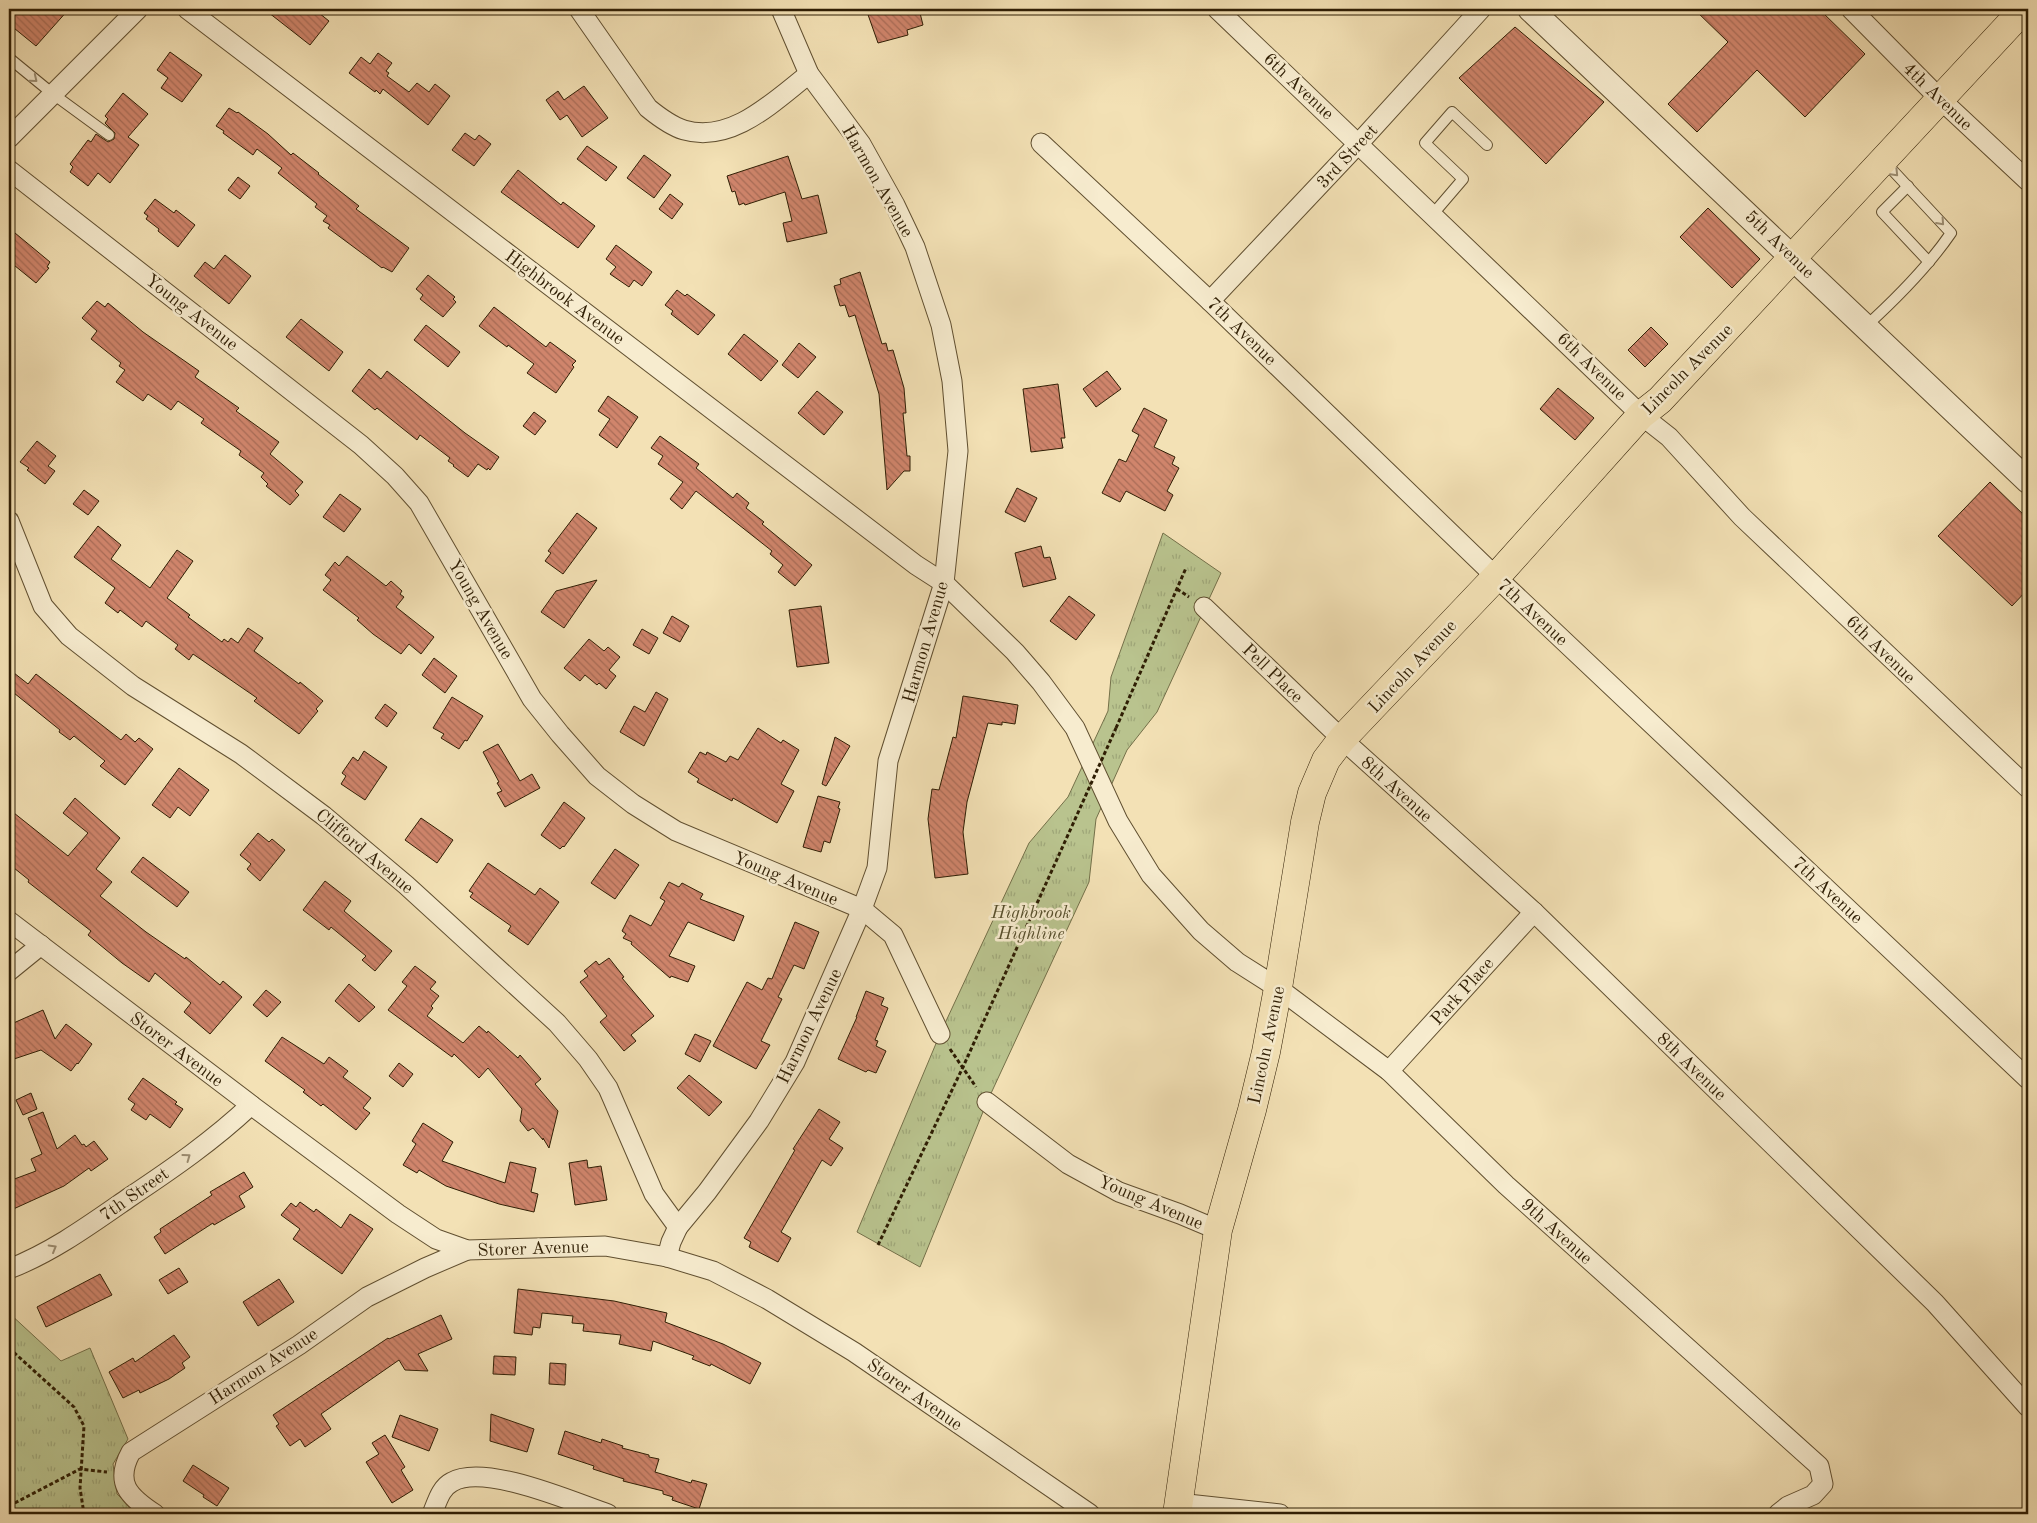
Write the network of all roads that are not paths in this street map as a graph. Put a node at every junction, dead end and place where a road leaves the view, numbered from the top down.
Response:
1 (138, 9) edge
2 (187, 9) edge
3 (579, 9) edge
4 (781, 9) edge
5 (1217, 9) edge
6 (1482, 9) edge
7 (1530, 9) edge
8 (1851, 9) edge
9 (2024, 9) edge
10 (12, 61) edge
11 (809, 74) junction
12 (53, 94) junction
13 (1939, 98) junction
14 (11, 132) edge
15 (109, 135) dead end
16 (1041, 143) dead end
17 (1359, 143) junction
18 (1487, 145) dead end
19 (1883, 160) junction
20 (9, 170) edge
21 (2027, 178) edge
22 (1908, 186) junction
23 (1433, 214) junction
24 (1794, 257) junction
25 (1929, 262) junction
26 (1210, 301) junction
27 (1865, 327) junction
28 (1641, 415) junction
29 (2028, 481) edge
30 (9, 521) edge
31 (1496, 577) junction
32 (944, 583) junction
33 (1204, 607) dead end
34 (1342, 739) junction
35 (2028, 788) edge
36 (862, 910) junction
37 (1534, 912) junction
38 (9, 920) edge
39 (41, 945) junction
40 (9, 971) edge
41 (1278, 988) junction
42 (940, 1034) road end
43 (1389, 1071) junction
44 (2028, 1079) edge
45 (987, 1102) road end
46 (251, 1105) junction
47 (678, 1227) junction
48 (1218, 1230) junction
49 (467, 1250) junction
50 (667, 1257) junction
51 (9, 1269) edge
52 (2028, 1407) edge
53 (1177, 1509) edge
54 (155, 1514) edge
55 (432, 1514) edge
56 (608, 1514) edge
57 (1090, 1514) edge
58 (1280, 1514) edge
59 (1778, 1514) edge

1 - 12 street
2 - 32 street, Highbrook Avenue
3 - 11 street
4 - 11 street, Harmon Avenue
5 - 17 street, 6th Avenue
6 - 17 street, 3rd Street
7 - 24 street, 5th Avenue
8 - 13 street, 4th Avenue
9 - 13 main road, Lincoln Avenue
10 -> 12 lane
11 - 32 street, Harmon Avenue
12 - 14 street
12 - 15 lane
13 - 19 main road, Lincoln Avenue
13 - 21 street, 4th Avenue
16 - 26 street, 7th Avenue
17 - 23 street, 6th Avenue
17 - 26 street, 3rd Street
18 - 23 lane
19 -> 22 lane
19 - 24 main road, Lincoln Avenue
20 - 36 street, Young Avenue
22 -> 25 lane
22 - 25 lane
23 - 28 street, 6th Avenue
24 - 27 street, 5th Avenue
24 - 28 main road, Lincoln Avenue
25 - 27 lane
26 - 31 street, 7th Avenue
27 - 29 street, 5th Avenue
28 - 31 main road, Lincoln Avenue
28 - 35 street, 6th Avenue
30 - 47 street, Clifford Avenue
31 - 34 main road, Lincoln Avenue
31 - 44 street, 7th Avenue
32 - 36 street, Harmon Avenue
32 - 41 street, Highbrook Avenue
33 - 34 street, Pell Place
34 - 37 street, 8th Avenue
34 - 41 main road, Lincoln Avenue
36 - 42 street, Young Avenue
36 - 47 street, Harmon Avenue
37 - 43 street, Park Place
37 - 52 street, 8th Avenue
38 - 39 street, Storer Avenue
39 - 40 street
39 - 46 street, Storer Avenue
41 - 43 street, 9th Avenue
41 - 48 main road, Lincoln Avenue
43 - 59 street, 9th Avenue
45 - 48 street, Young Avenue
46 - 49 street, Storer Avenue
51 -> 46 street, 7th Street
47 - 50 street, Harmon Avenue
48 - 53 main road, Lincoln Avenue
49 - 50 street, Storer Avenue
49 - 54 street, Harmon Avenue
50 - 57 street, Storer Avenue
53 - 58 street
55 - 56 street

